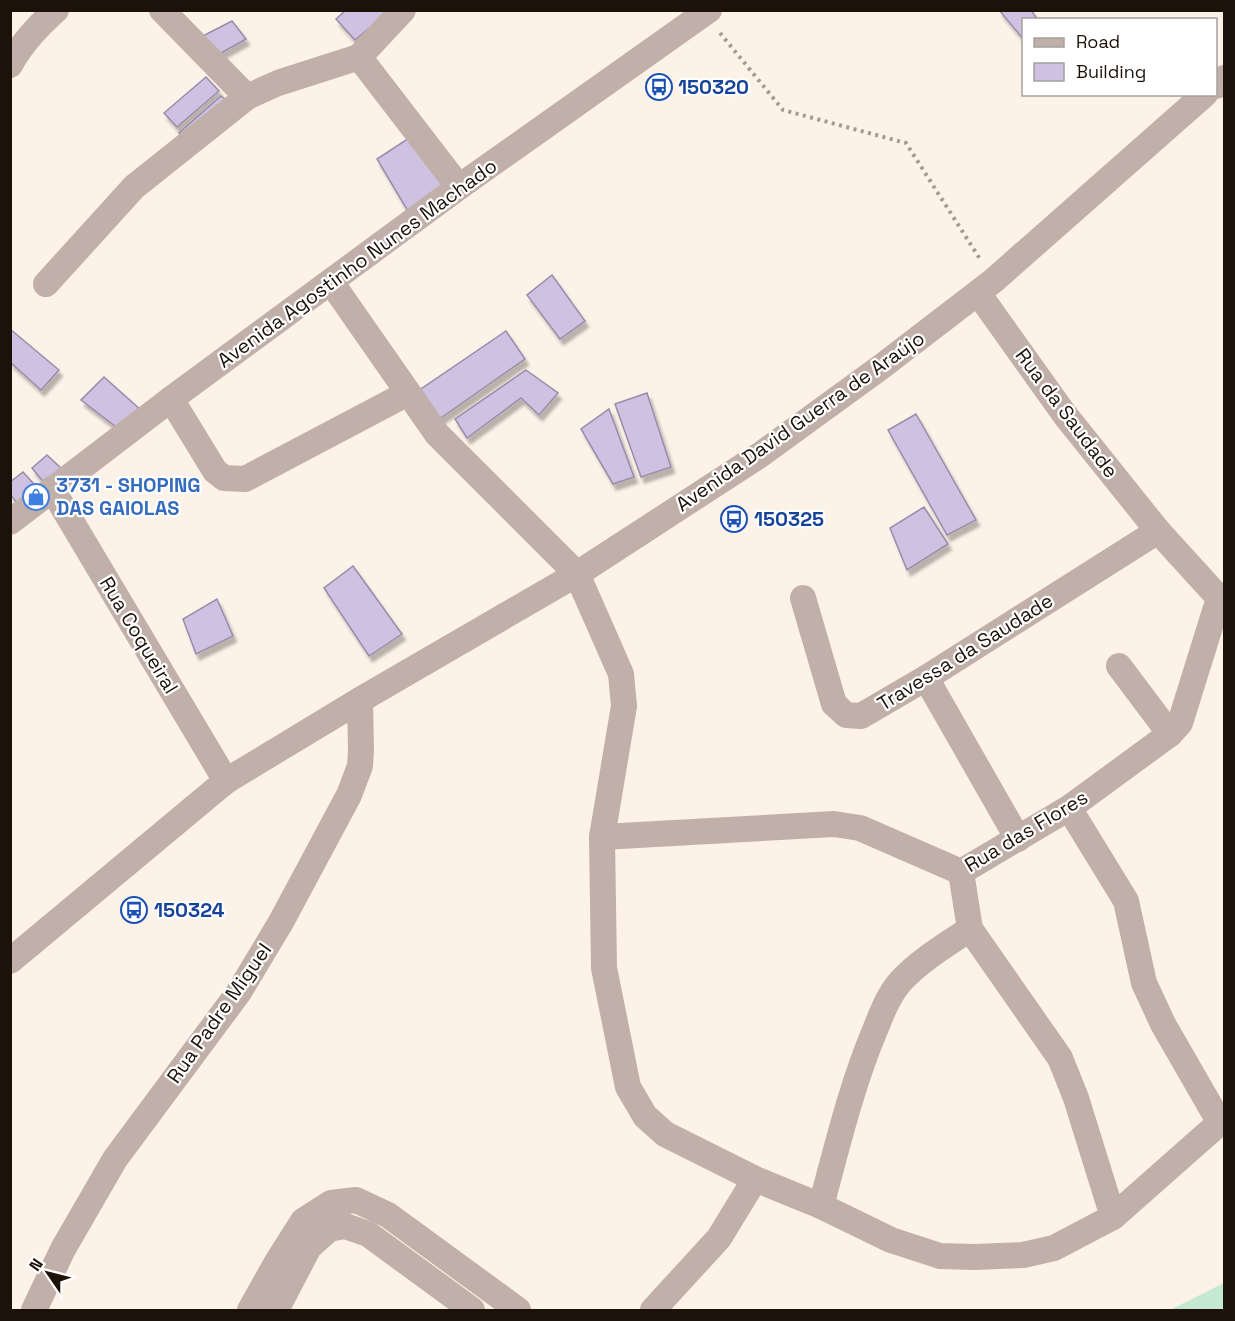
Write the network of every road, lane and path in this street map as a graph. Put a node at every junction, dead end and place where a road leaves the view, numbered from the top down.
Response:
1 (56, 10) edge
2 (162, 10) edge
3 (403, 10) edge
4 (706, 12) edge
5 (358, 57) junction
6 (10, 65) edge
7 (1203, 96) edge
8 (247, 97) junction
9 (459, 187) junction
10 (331, 282) junction
11 (46, 284) dead end
12 (986, 287) junction
13 (408, 393) junction
14 (171, 399) junction
15 (52, 489) junction
16 (10, 522) edge
17 (1158, 531) junction
18 (577, 574) junction
19 (803, 598) dead end
20 (1222, 598) edge
21 (1119, 666) dead end
22 (926, 678) junction
23 (360, 700) junction
24 (1170, 734) junction
25 (226, 781) junction
26 (1069, 808) junction
27 (602, 837) junction
28 (1018, 839) junction
29 (961, 872) junction
30 (970, 929) junction
31 (10, 961) edge
32 (1222, 1121) edge
33 (754, 1179) junction
34 (821, 1206) junction
35 (1113, 1217) junction
36 (34, 1311) edge
37 (250, 1311) edge
38 (276, 1311) edge
39 (472, 1311) edge
40 (518, 1311) edge
41 (653, 1311) edge

1 - 6 street
2 - 8 street
3 - 5 street
4 - 9 street, Avenida Agostinho Nunes Machado
4 - 12 path
5 - 8 street
5 - 9 street
7 - 12 street, Avenida David Guerra de Araújo
8 - 11 street
9 - 10 street, Avenida Agostinho Nunes Machado
10 - 13 street
10 - 14 street, Avenida Agostinho Nunes Machado
12 - 17 street, Rua da Saudade
12 - 18 street, Avenida David Guerra de Araújo
13 - 14 street
13 - 18 street
14 - 15 street, Avenida Agostinho Nunes Machado
15 - 16 street, Avenida Agostinho Nunes Machado
15 - 25 street, Rua Coqueiral
17 - 20 street, Rua das Flores
17 - 22 street, Travessa da Saudade
18 - 23 street, Avenida David Guerra de Araújo
18 - 27 street
19 - 22 street, Travessa da Saudade
20 - 24 street, Rua das Flores
21 - 24 street
22 - 28 street
23 - 25 street, Avenida David Guerra de Araújo
23 - 36 street, Rua Padre Miguel
24 - 26 street, Rua das Flores
25 - 31 street, Avenida David Guerra de Araújo
26 - 28 street, Rua das Flores
26 - 32 street
27 - 29 street, Rua das Flores
27 - 33 street
28 - 29 street, Rua das Flores
29 - 30 street
30 - 34 street
30 - 35 street
32 - 35 street
33 - 34 street
33 - 41 street
34 - 35 street
37 - 40 street
38 - 39 street

